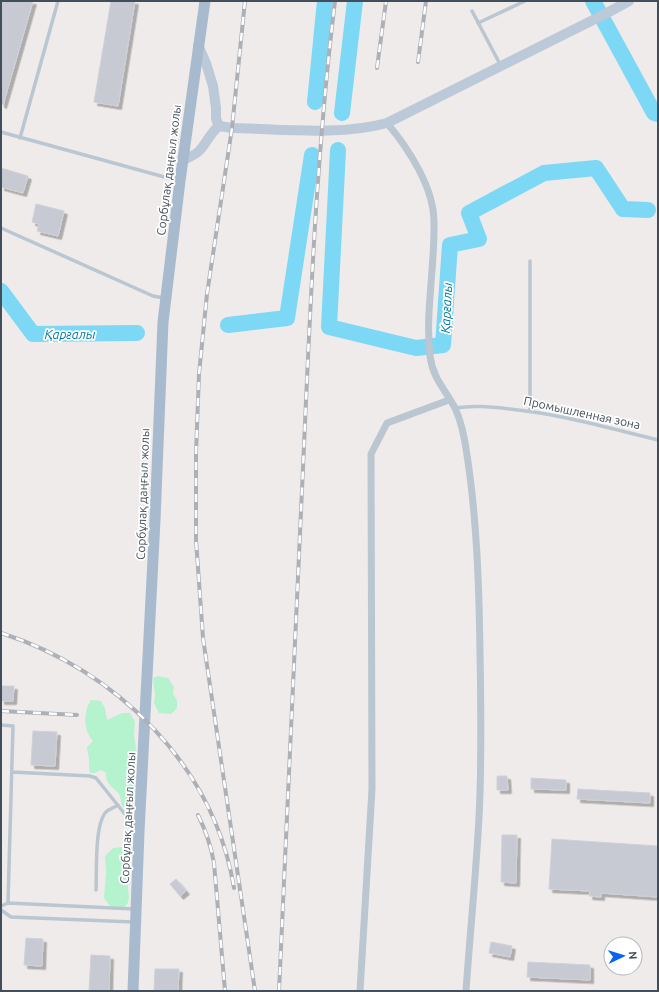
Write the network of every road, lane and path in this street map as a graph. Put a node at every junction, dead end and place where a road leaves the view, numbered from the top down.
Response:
1 (58, 1) edge
2 (205, 1) edge
3 (525, 1) edge
4 (629, 1) edge
5 (472, 11) dead end
6 (478, 23) junction
7 (198, 46) junction
8 (502, 67) junction
9 (387, 123) junction
10 (219, 126) junction
11 (1, 132) edge
12 (20, 138) junction
13 (183, 160) junction
14 (180, 181) junction
15 (1, 228) edge
16 (530, 261) dead end
17 (166, 298) junction
18 (449, 400) junction
19 (454, 408) junction
20 (530, 411) junction
21 (658, 440) edge
22 (1, 725) edge
23 (12, 772) junction
24 (118, 805) junction
25 (139, 832) junction
26 (96, 890) dead end
27 (8, 902) junction
28 (1, 906) edge
29 (1, 910) edge
30 (137, 910) junction
31 (136, 922) junction
32 (133, 991) edge
33 (360, 991) edge
34 (466, 991) edge

1 - 12 lane
2 - 7 main road, Сорбұлақ даңғыл жолы
3 - 6 lane
4 - 8 street
5 - 6 lane
6 - 8 lane
7 - 10 street
7 - 13 main road, Сорбұлақ даңғыл жолы
8 - 9 street
9 - 10 street
9 - 18 street
10 - 13 street
11 - 12 lane
12 - 14 lane
13 - 14 main road, Сорбұлақ даңғыл жолы
14 - 17 main road, Сорбұлақ даңғыл жолы
15 - 17 lane
16 - 20 lane
17 - 25 main road, Сорбұлақ даңғыл жолы
18 - 19 street
18 - 33 street
19 - 20 lane, Промышленная зона
19 - 34 street
20 - 21 lane, Промышленная зона
22 - 23 lane
23 - 24 lane
23 - 27 lane
24 - 25 lane
24 - 26 lane
25 - 30 main road, Сорбұлақ даңғыл жолы
27 - 28 lane
27 - 30 lane
29 - 31 lane
30 - 31 main road, Сорбұлақ даңғыл жолы
31 - 32 main road, Сорбұлақ даңғыл жолы

